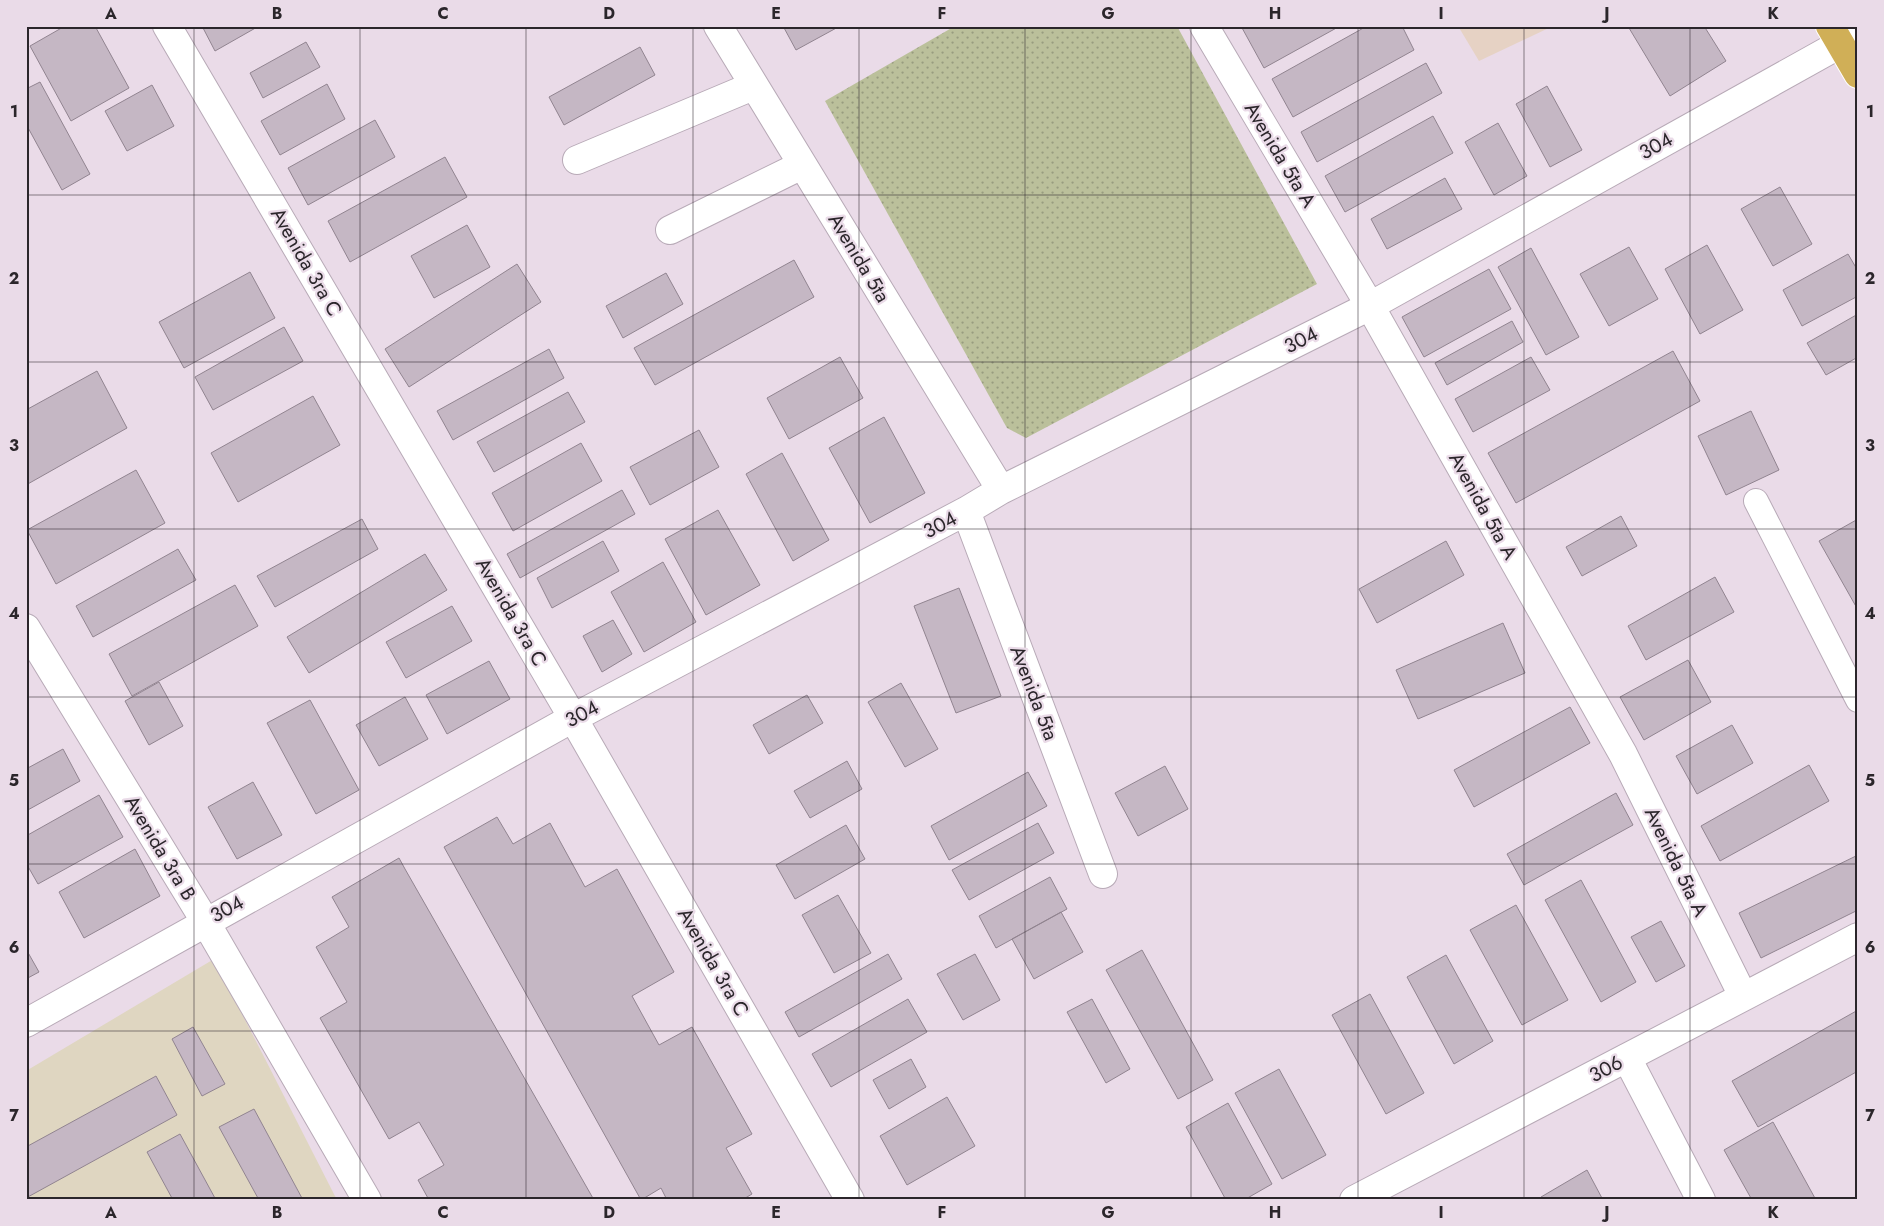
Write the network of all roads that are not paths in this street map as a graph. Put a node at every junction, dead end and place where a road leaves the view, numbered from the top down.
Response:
1 (167, 26) edge
2 (718, 26) edge
3 (1204, 26) edge
4 (1843, 34) edge
5 (1858, 74) edge
6 (754, 86) junction
7 (577, 160) dead end
8 (802, 165) junction
9 (670, 230) dead end
10 (1370, 306) junction
11 (1001, 490) junction
12 (1756, 501) dead end
13 (966, 511) junction
14 (26, 628) edge
15 (1858, 700) edge
16 (573, 718) junction
17 (1103, 874) dead end
18 (205, 922) junction
19 (1858, 937) edge
20 (1743, 996) junction
21 (26, 1023) edge
22 (1627, 1058) junction
23 (1383, 1193) edge
24 (368, 1200) edge
25 (850, 1200) edge
26 (1354, 1200) edge
27 (1701, 1200) edge

1 - 16 street, Avenida 3ra C
2 - 6 street, Avenida 5ta
3 - 10 street, Avenida 5ta A
4 - 5 highway
4 - 10 street, 304
6 - 7 street
6 - 8 street, Avenida 5ta
8 - 9 street
8 - 11 street, Avenida 5ta
10 - 11 street, 304
10 - 20 street, Avenida 5ta A
11 - 13 street, 304
12 - 15 lane
13 - 16 street, 304
13 - 17 street, Avenida 5ta
14 - 18 street, Avenida 3ra B
16 - 18 street, 304
16 - 25 street, Avenida 3ra C
18 - 21 street, 304
18 - 24 street, Avenida 3ra B
19 - 20 street, 306
20 - 22 street, 306
22 - 23 street, 306
22 - 27 street
23 - 26 street, 306

